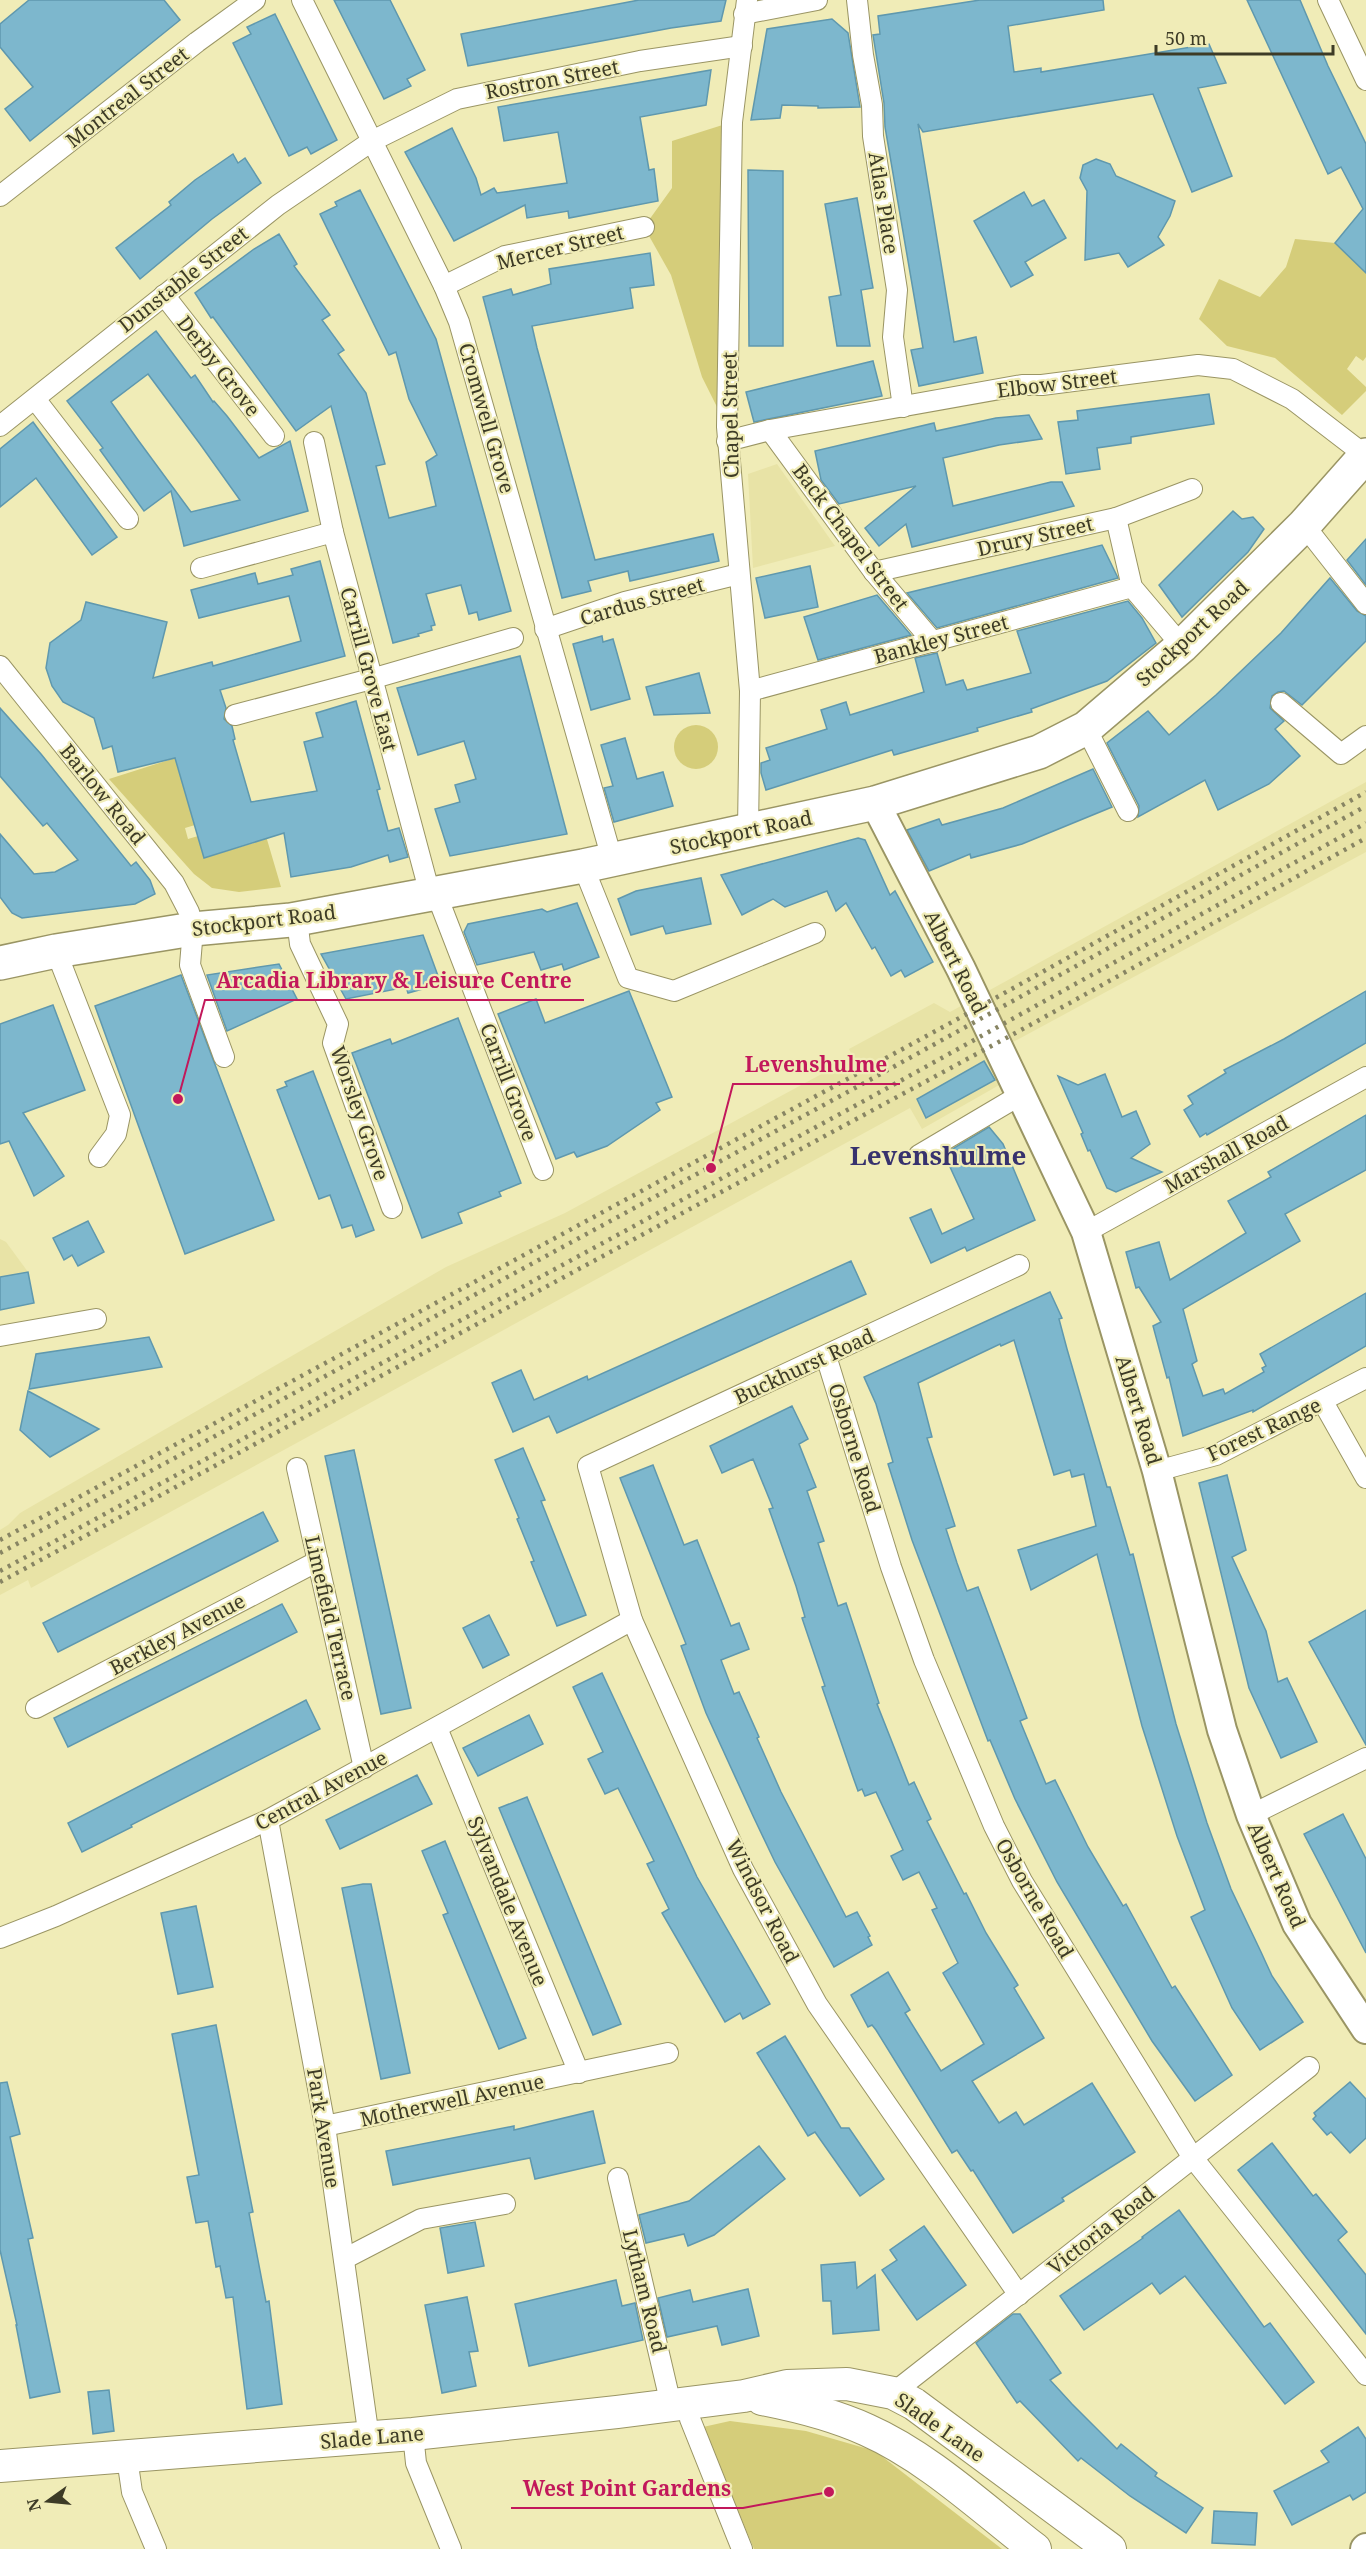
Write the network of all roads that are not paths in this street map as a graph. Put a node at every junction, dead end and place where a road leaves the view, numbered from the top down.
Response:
1 (255, 0) edge
2 (302, 0) edge
3 (817, 0) edge
4 (856, 0) edge
5 (1328, 0) edge
6 (745, 7) edge
7 (742, 46) junction
8 (1366, 80) edge
9 (372, 141) junction
10 (0, 196) edge
11 (644, 227) dead end
12 (444, 286) junction
13 (164, 295) junction
14 (35, 399) junction
15 (903, 407) junction
16 (0, 426) edge
17 (770, 430) junction
18 (274, 436) dead end
19 (727, 441) junction
20 (314, 442) dead end
21 (1366, 455) edge
22 (1192, 489) dead end
23 (1116, 518) junction
24 (128, 519) dead end
25 (1304, 525) junction
26 (333, 532) junction
27 (201, 568) dead end
28 (874, 572) junction
29 (739, 574) junction
30 (1132, 587) junction
31 (1366, 604) edge
32 (545, 629) junction
33 (513, 638) dead end
34 (933, 642) junction
35 (1182, 646) junction
36 (0, 666) edge
37 (371, 679) junction
38 (750, 691) junction
39 (1281, 703) dead end
40 (235, 715) dead end
41 (1086, 728) junction
42 (1366, 736) edge
43 (875, 803) junction
44 (1128, 811) dead end
45 (748, 830) junction
46 (598, 862) junction
47 (433, 893) junction
48 (297, 919) junction
49 (193, 928) junction
50 (815, 933) dead end
51 (56, 951) junction
52 (1, 959) edge
53 (224, 1057) dead end
54 (1366, 1077) edge
55 (1022, 1094) junction
56 (919, 1155) dead end
57 (99, 1157) dead end
58 (543, 1170) dead end
59 (392, 1208) dead end
60 (1086, 1232) junction
61 (1019, 1265) dead end
62 (96, 1319) dead end
63 (0, 1336) edge
64 (826, 1356) junction
65 (1366, 1378) edge
66 (1323, 1402) junction
67 (588, 1466) joint
68 (297, 1468) dead end
69 (1157, 1471) junction
70 (1366, 1478) edge
71 (318, 1561) junction
72 (632, 1620) junction
73 (36, 1708) dead end
74 (437, 1728) junction
75 (1366, 1758) edge
76 (364, 1768) junction
77 (1251, 1815) junction
78 (268, 1820) junction
79 (0, 1938) edge
80 (1362, 2014) edge
81 (668, 2053) dead end
82 (1309, 2067) dead end
83 (579, 2073) junction
84 (325, 2126) junction
85 (1193, 2158) junction
86 (618, 2178) dead end
87 (505, 2204) dead end
88 (344, 2259) junction
89 (1019, 2295) junction
90 (1366, 2375) edge
91 (893, 2392) junction
92 (744, 2396) junction
93 (679, 2403) junction
94 (412, 2434) junction
95 (369, 2438) junction
96 (916, 2457) junction
97 (127, 2458) junction
98 (0, 2466) edge
99 (156, 2549) edge
100 (451, 2549) edge
101 (742, 2549) edge
102 (1035, 2549) edge
103 (1110, 2549) edge

1 - 10 street, Montreal Street
2 - 9 street, Cromwell Grove
3 - 6 street
4 - 15 street, Atlas Place
5 - 8 street
6 - 7 street, Chapel Street
7 - 9 street, Rostron Street
7 - 19 street, Chapel Street
9 - 12 street, Cromwell Grove
9 - 13 street, Dunstable Street
11 - 12 street, Mercer Street
12 - 32 street, Cromwell Grove
13 - 14 street, Dunstable Street
13 - 18 street, Derby Grove
14 - 16 street, Dunstable Street
14 - 24 street
15 - 17 street, Elbow Street
15 - 21 street, Elbow Street
17 - 19 street, Elbow Street
17 - 28 street, Back Chapel Street
19 - 29 street, Chapel Street
20 - 26 street, Carrill Grove East
21 - 25 highway, Stockport Road
22 - 23 street, Drury Street
23 - 28 street, Drury Street
23 - 30 street
25 - 31 street
25 - 35 highway, Stockport Road
26 - 27 street
26 - 37 street, Carrill Grove East
28 - 34 street, Back Chapel Street
29 - 32 street, Cardus Street
29 - 38 street, Chapel Street
30 - 34 street, Bankley Street
30 - 35 street
32 - 46 street, Cromwell Grove
33 - 37 street
34 - 38 street, Bankley Street
35 - 41 highway, Stockport Road
36 - 49 street, Barlow Road
37 - 40 street
37 - 47 street, Carrill Grove East
38 - 45 street, Chapel Street
39 - 42 street
41 - 43 highway, Stockport Road
41 - 44 street
43 - 45 highway, Stockport Road
43 - 55 main road, Albert Road
45 - 46 highway, Stockport Road
46 - 47 highway, Stockport Road
46 - 50 street, Cromwell Grove
47 - 48 highway, Stockport Road
47 - 58 street, Carrill Grove
48 - 49 highway, Stockport Road
48 - 59 street, Worsley Grove
49 - 51 highway, Stockport Road
49 - 53 street
51 - 52 highway, Stockport Road
51 - 57 street
54 - 60 street, Marshall Road
55 - 56 street
55 - 60 main road, Albert Road
60 - 69 main road, Albert Road
61 - 64 street, Buckhurst Road
62 - 63 street
64 - 67 street, Buckhurst Road
64 - 85 street, Osborne Road
65 - 66 street, Forest Range
66 - 69 street, Forest Range
66 - 70 street
67 - 72 street, Windsor Road
68 - 71 street, Limefield Terrace
69 - 77 main road, Albert Road
71 - 73 street, Berkley Avenue
71 - 76 street, Limefield Terrace
72 - 74 street, Central Avenue
72 - 89 street, Windsor Road
74 - 76 street, Central Avenue
74 - 83 street, Sylvandale Avenue
75 - 77 street
76 - 78 street, Central Avenue
77 - 80 main road, Albert Road
78 - 79 street, Central Avenue
78 - 84 street, Park Avenue
81 - 83 street, Motherwell Avenue
82 - 85 street, Victoria Road
83 - 84 street, Motherwell Avenue
84 - 88 street, Park Avenue
85 - 89 street, Victoria Road
85 - 90 street, Osborne Road
86 - 93 street, Lytham Road
87 - 88 street
88 - 95 street, Park Avenue
89 - 91 street, Victoria Road
91 - 92 main road, Slade Lane
91 - 96 main road
91 - 103 main road, Slade Lane
92 - 93 main road, Slade Lane
92 - 96 main road, Slade Lane
93 - 94 main road, Slade Lane
93 - 101 street, Lytham Road
94 - 95 main road, Slade Lane
94 - 100 street
95 - 97 main road, Slade Lane
96 - 102 main road, Slade Lane
97 - 98 main road, Slade Lane
97 - 99 street

